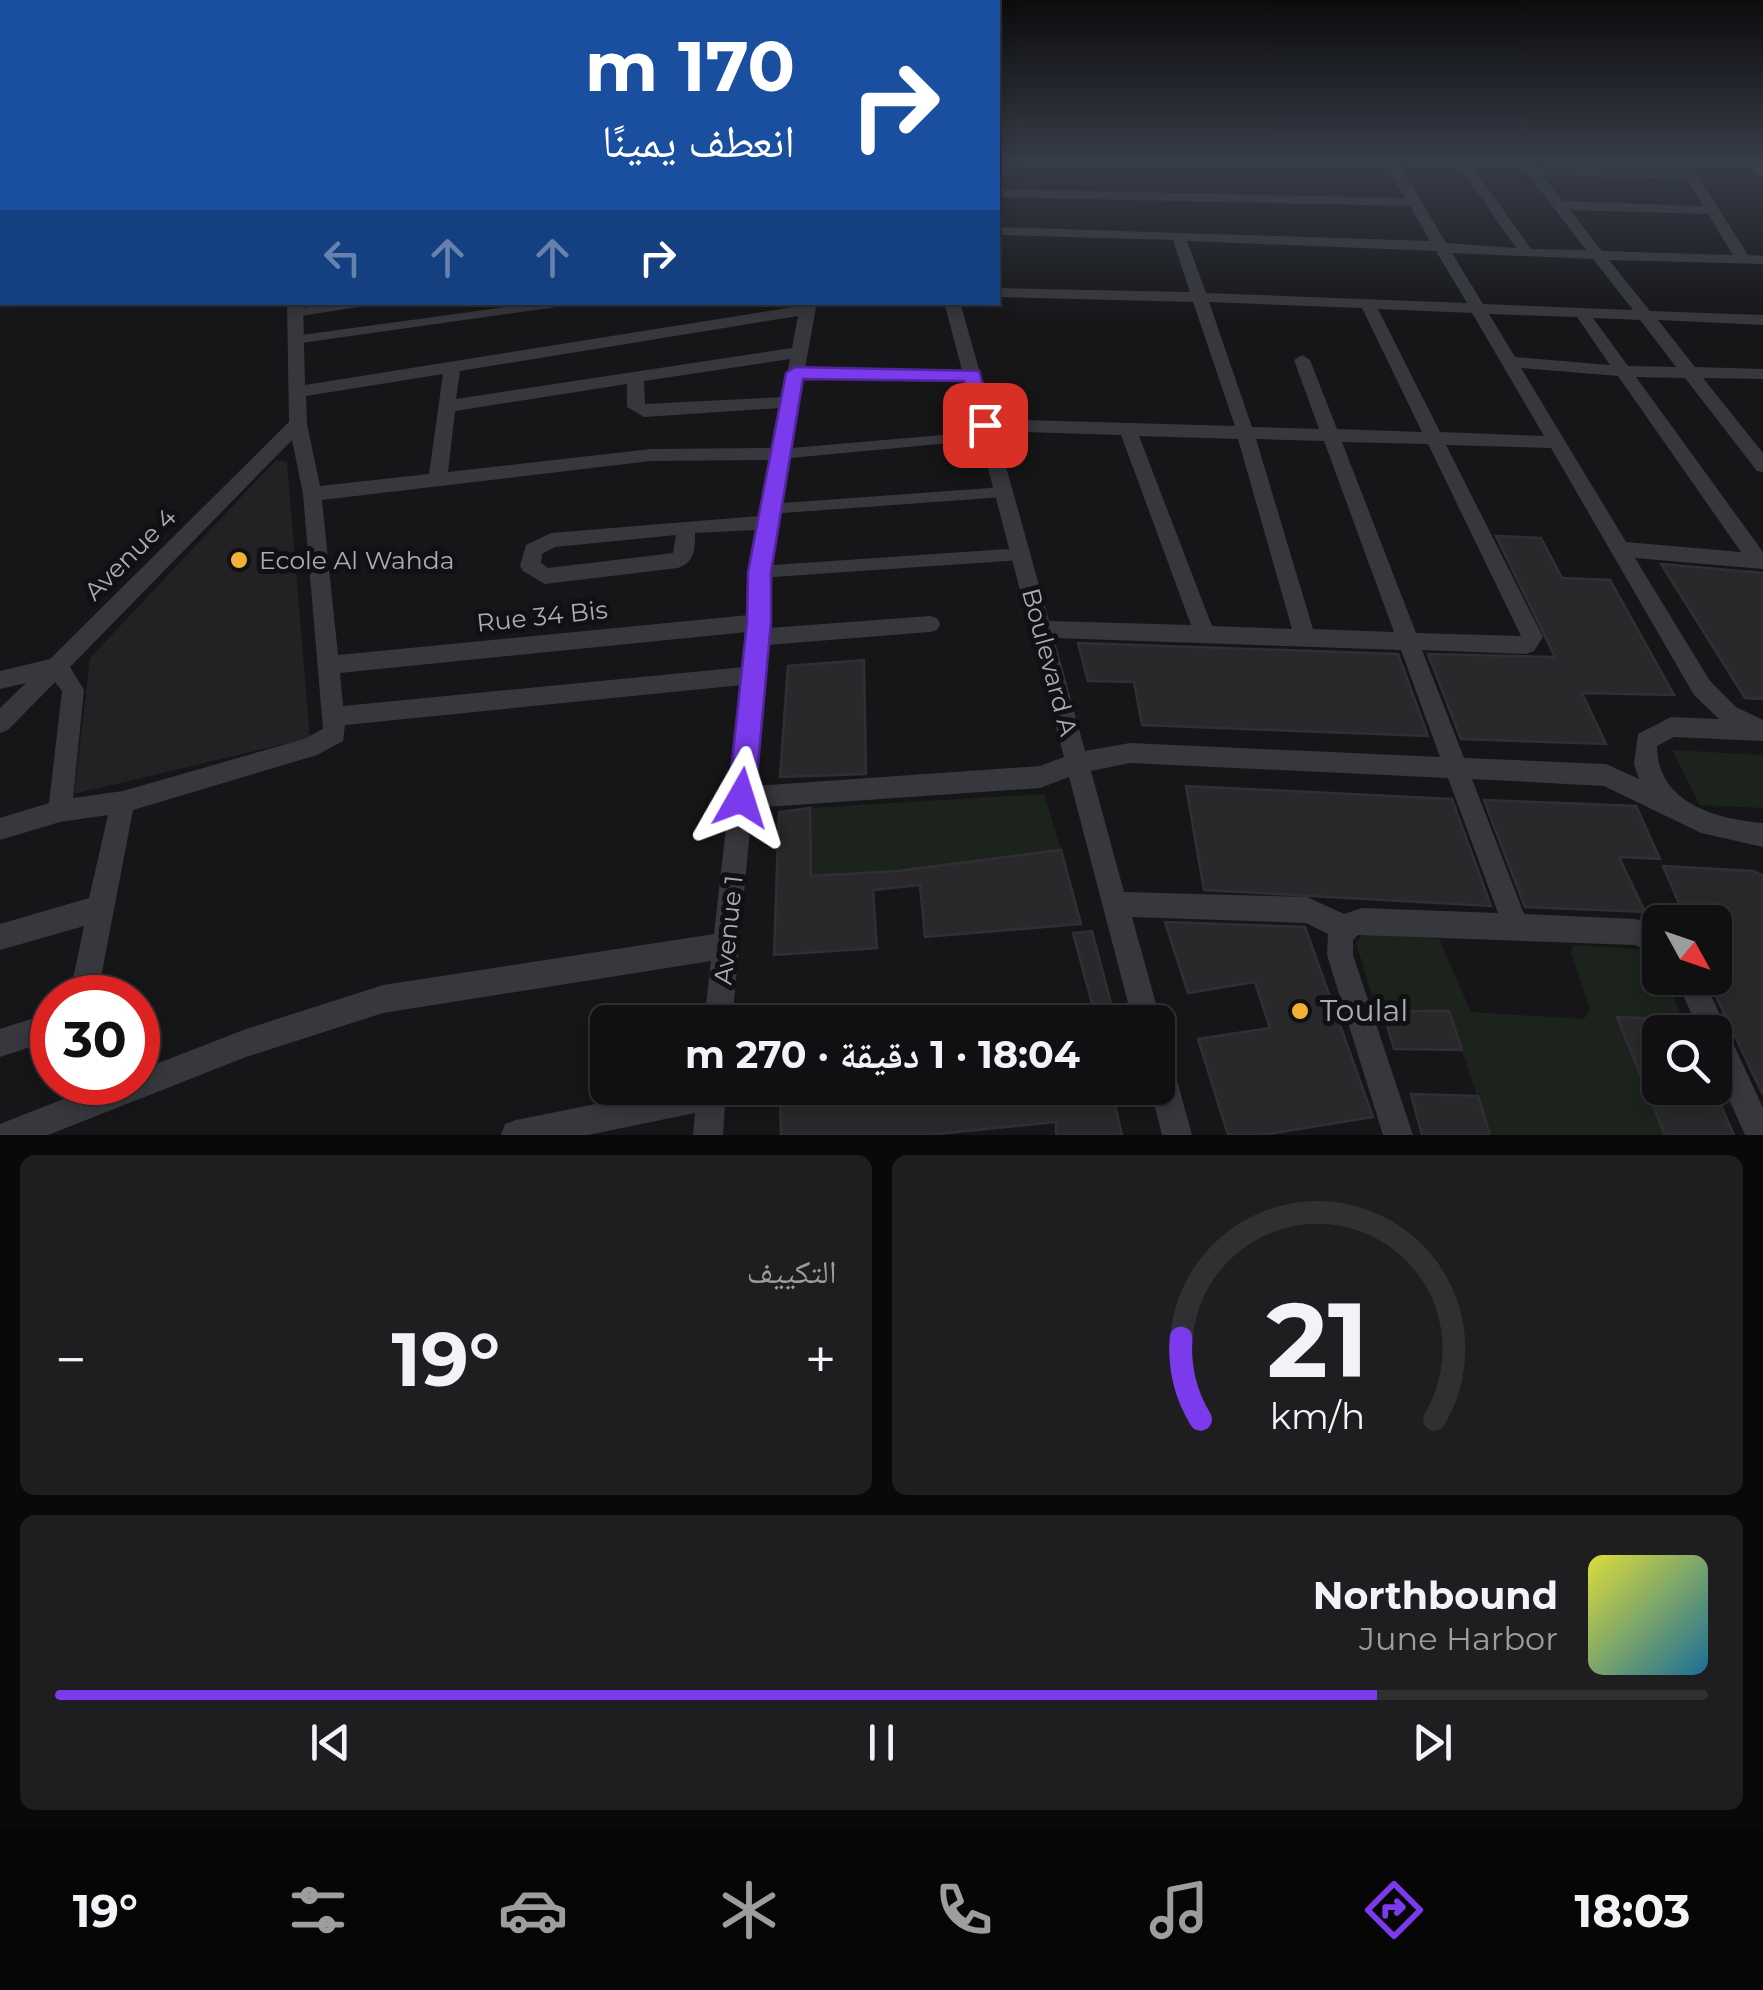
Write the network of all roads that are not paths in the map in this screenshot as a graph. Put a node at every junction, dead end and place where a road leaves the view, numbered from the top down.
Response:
1 (1422, 215) edge
2 (1500, 215) edge
3 (1565, 215) edge
4 (1716, 215) edge
5 (1000, 231) edge
6 (1179, 237) junction
7 (1440, 247) junction
8 (1526, 252) junction
9 (1598, 256) junction
10 (1744, 260) junction
11 (1763, 260) edge
12 (1000, 293) edge
13 (1197, 297) junction
14 (1368, 304) junction
15 (333, 305) edge
16 (548, 305) edge
17 (953, 305) edge
18 (808, 306) edge
19 (295, 308) edge
20 (1476, 308) junction
21 (1581, 312) junction
22 (1646, 316) junction
23 (1763, 320) edge
24 (294, 340) junction
25 (1302, 360) dead end
26 (798, 362) junction
27 (1509, 362) junction
28 (452, 367) junction
29 (1622, 371) junction
30 (1688, 371) junction
31 (1763, 374) edge
32 (636, 376) junction
33 (972, 376) junction
34 (295, 392) junction
35 (790, 402) junction
36 (448, 406) junction
37 (298, 424) junction
38 (1128, 428) junction
39 (987, 430) junction
40 (1246, 434) junction
41 (1331, 436) junction
42 (1436, 438) junction
43 (1556, 442) junction
44 (780, 454) junction
45 (1763, 466) edge
46 (438, 478) junction
47 (1004, 492) junction
48 (312, 494) junction
49 (768, 516) junction
50 (686, 526) junction
51 (1620, 548) junction
52 (1020, 554) junction
53 (1760, 561) edge
54 (760, 572) junction
55 (930, 624) dead end
56 (1040, 628) junction
57 (758, 630) junction
58 (1204, 632) junction
59 (1306, 638) junction
60 (1409, 643) junction
61 (330, 665) junction
62 (57, 666) junction
63 (754, 675) junction
64 (0, 680) edge
65 (1702, 688) junction
66 (336, 716) junction
67 (0, 723) edge
68 (1689, 728) junction
69 (1763, 731) edge
70 (1646, 741) junction
71 (1077, 763) junction
72 (1457, 769) junction
73 (1606, 775) junction
74 (741, 798) junction
75 (123, 802) junction
76 (1677, 809) junction
77 (60, 811) junction
78 (0, 829) edge
79 (1733, 834) junction
80 (1763, 835) edge
81 (1763, 847) edge
82 (1115, 904) junction
83 (100, 908) junction
84 (1345, 928) junction
85 (1517, 929) junction
86 (1642, 934) edge
87 (0, 936) edge
88 (727, 945) junction
89 (87, 975) edge
90 (720, 1005) edge
91 (1142, 1005) edge
92 (30, 1033) edge
93 (0, 1043) edge
94 (1732, 1074) edge
95 (649, 1105) edge
96 (710, 1105) edge
97 (1169, 1105) edge
98 (10, 1135) edge
99 (516, 1135) edge
100 (708, 1135) edge
101 (1177, 1135) edge
102 (1398, 1135) edge
103 (1760, 1135) edge

1 - 7 street
2 - 8 street
3 - 9 street
4 - 10 street
5 - 6 street
6 - 7 street
6 - 13 street
7 - 8 street
7 - 20 street
8 - 9 street
9 - 10 street
9 - 22 street
10 - 11 street
12 - 13 street
13 - 14 street
13 - 40 street
14 - 20 street
14 - 42 street
15 - 19 street
16 - 24 street
17 - 33 street, Boulevard A
18 - 26 street, Avenue 1
18 - 28 street
19 - 24 street
20 - 21 street
20 - 27 street
21 - 22 street
21 - 29 street
22 - 23 street
22 - 30 street
24 - 34 street
25 - 41 street
26 - 32 street
26 - 33 street
26 - 35 street, Avenue 1
27 - 29 street
27 - 43 street
28 - 34 street
28 - 36 street
29 - 30 street
29 - 53 street
30 - 31 street
30 - 45 street
32 - 35 street
32 - 36 street
33 - 39 street, Boulevard A
34 - 37 street
35 - 44 street, Avenue 1
36 - 46 street
37 - 48 street
37 - 62 street, Avenue 4
38 - 39 street
38 - 40 street
38 - 58 street
39 - 44 street
39 - 47 street, Boulevard A
40 - 41 street
40 - 59 street
41 - 42 street
41 - 60 street
42 - 43 street
42 - 60 street
43 - 51 street
44 - 46 street
44 - 49 street, Avenue 1
46 - 48 street
47 - 49 street
47 - 52 street, Boulevard A
48 - 61 street
49 - 50 street
49 - 54 street, Avenue 1
50 - 50 street
51 - 53 street
51 - 65 street
52 - 54 street
52 - 56 street, Boulevard A
54 - 57 street, Avenue 1
55 - 57 street, Rue 34 Bis
56 - 58 street
56 - 71 street, Boulevard A
57 - 61 street, Rue 34 Bis
57 - 63 street, Avenue 1
58 - 59 street
59 - 60 street
60 - 72 street
61 - 66 street
62 - 64 street
62 - 67 street, Avenue 4
62 - 77 street
63 - 66 street
63 - 74 street, Avenue 1
65 - 68 street
65 - 69 street
66 - 75 street
68 - 69 street
68 - 70 street
70 - 73 street
70 - 76 street
71 - 72 street
71 - 74 street
71 - 82 street, Boulevard A
72 - 73 street
72 - 85 street
73 - 76 street
74 - 88 street, Avenue 1
75 - 77 street
75 - 83 street
76 - 79 street
77 - 78 street
79 - 80 street
79 - 81 street
82 - 84 street
82 - 91 street, Boulevard A
83 - 87 street
83 - 89 street
84 - 85 street
84 - 102 street
85 - 86 street
88 - 90 street, Avenue 1
88 - 98 street
92 - 93 street
94 - 103 street
95 - 99 street
96 - 100 street
97 - 101 street

